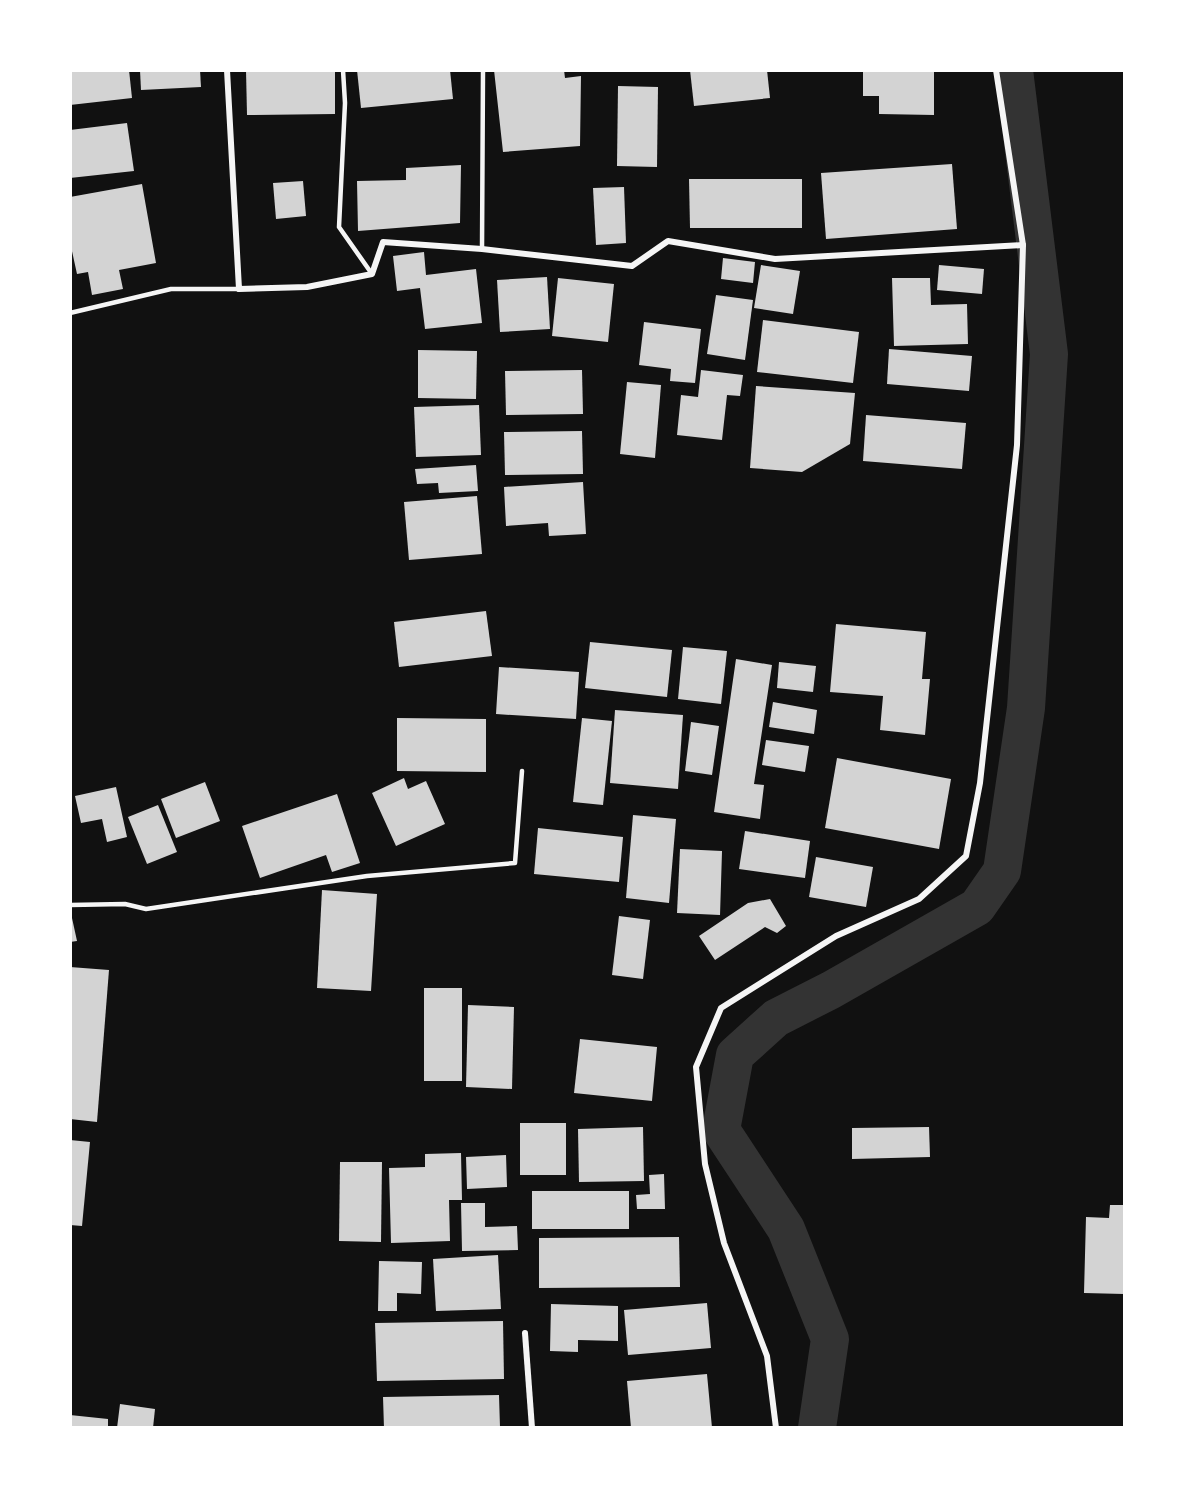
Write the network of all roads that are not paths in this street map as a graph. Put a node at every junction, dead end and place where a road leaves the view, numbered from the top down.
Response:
1 (227, 70) edge
2 (344, 70) edge
3 (483, 70) edge
4 (996, 70) edge
5 (1023, 245) junction
6 (482, 249) junction
7 (372, 274) junction
8 (239, 289) junction
9 (70, 313) edge
10 (522, 771) dead end
11 (70, 905) edge
12 (525, 1333) dead end
13 (532, 1428) edge
14 (776, 1428) edge

1 - 8 street
2 - 7 lane
3 - 6 lane
4 - 5 street
5 - 6 street
5 - 14 street
6 - 7 street
7 - 8 street
8 - 9 lane
10 - 11 lane
12 - 13 street

